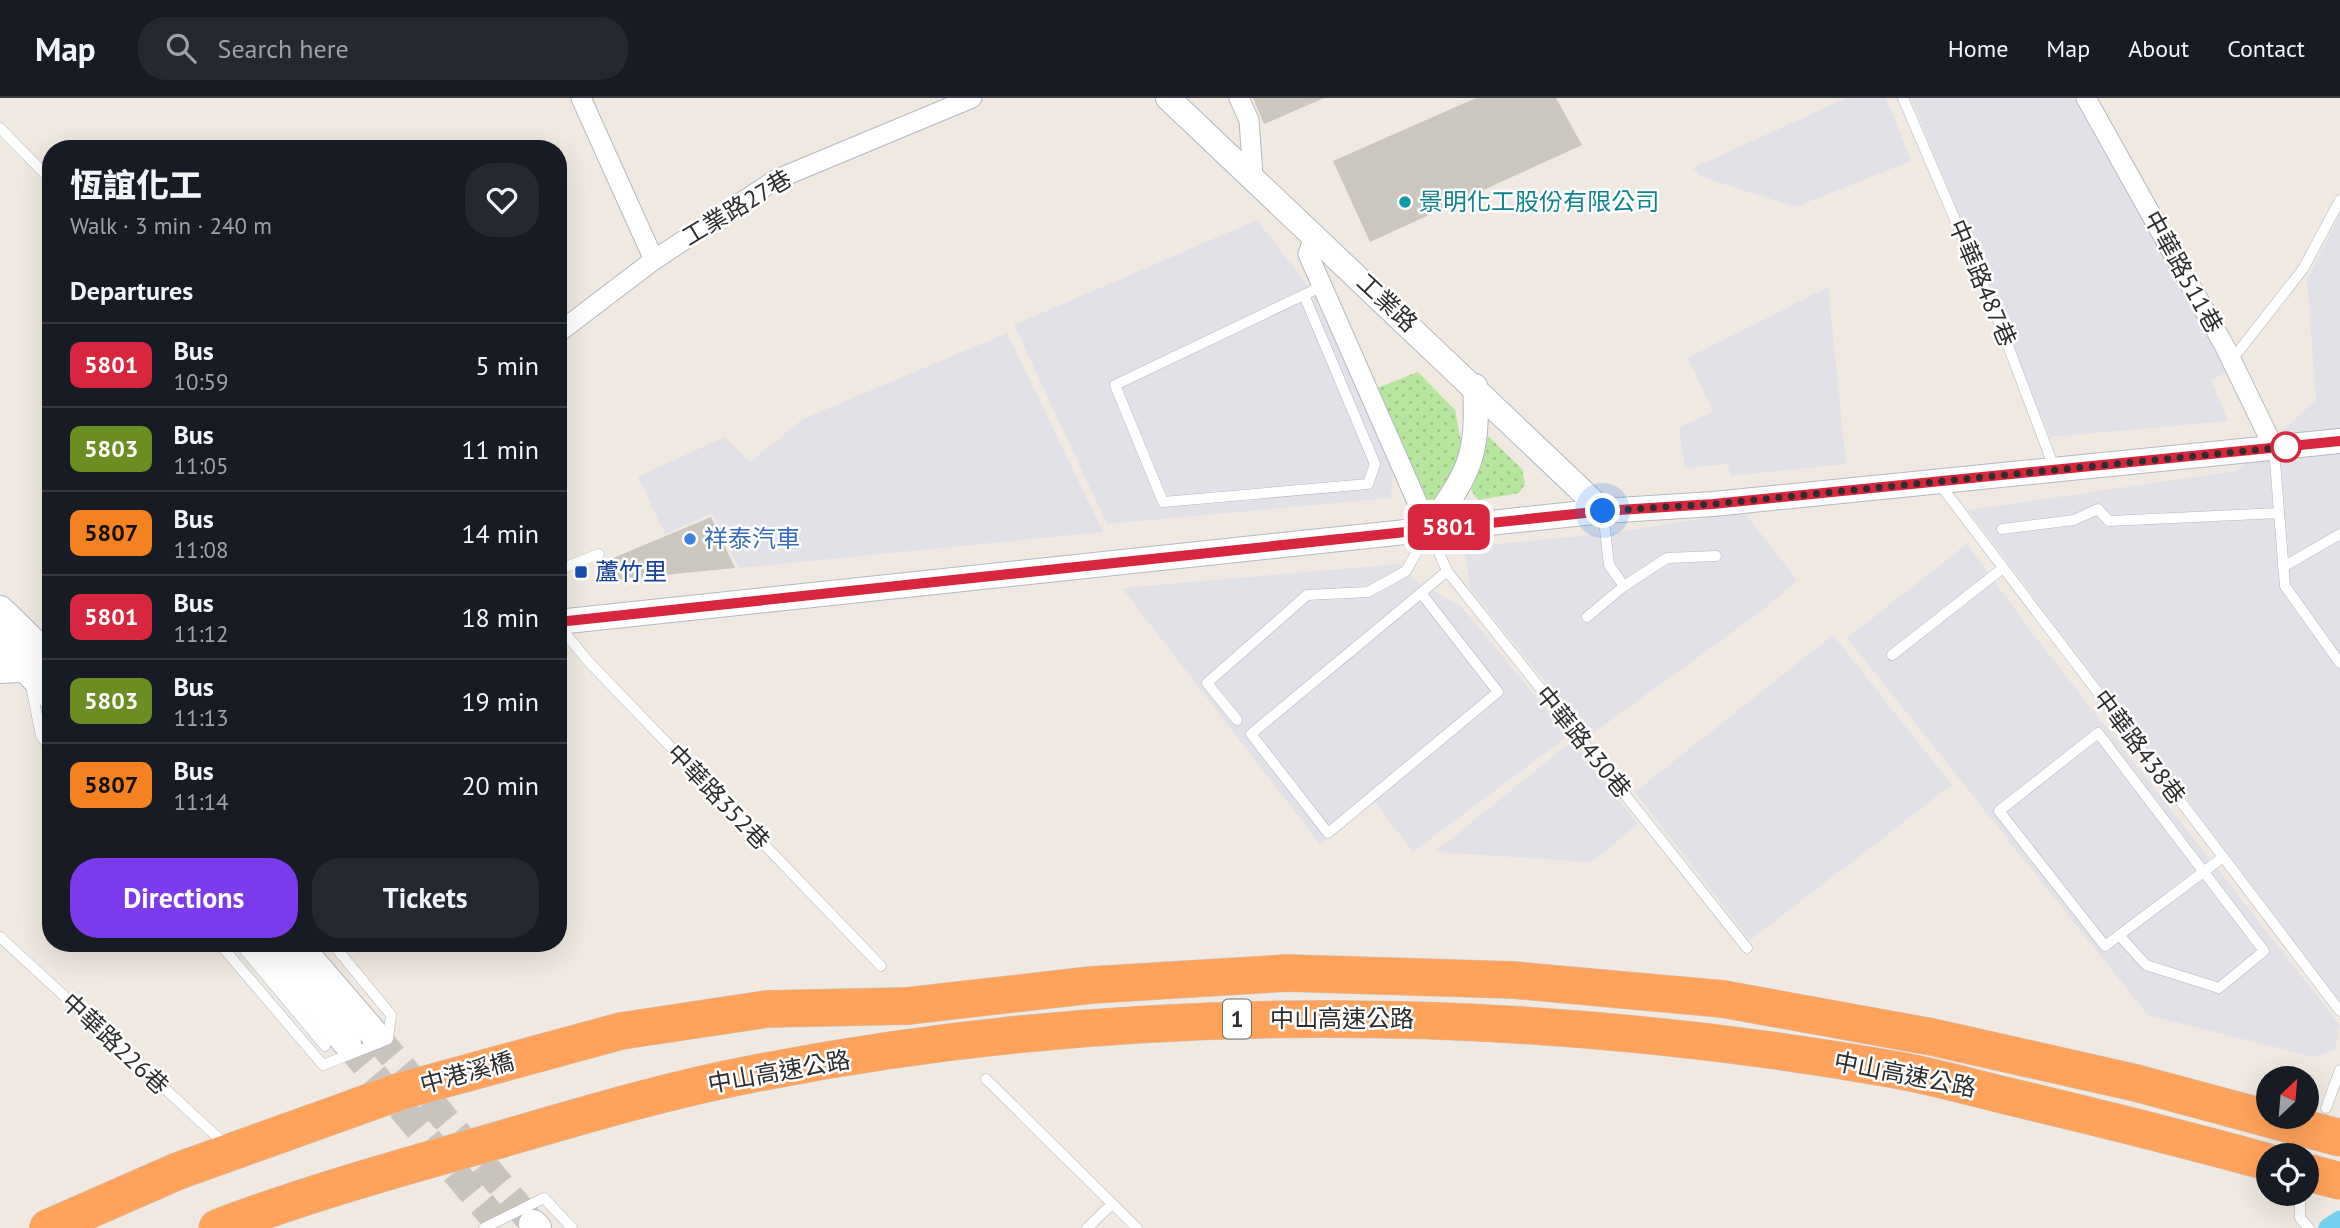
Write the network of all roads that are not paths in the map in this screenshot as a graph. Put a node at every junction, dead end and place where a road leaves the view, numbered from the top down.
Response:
1 (581, 98) edge
2 (972, 98) edge
3 (1168, 98) edge
4 (1239, 98) edge
5 (1903, 98) edge
6 (2086, 98) edge
7 (0, 128) edge
8 (42, 171) edge
9 (1253, 176) junction
10 (2340, 200) edge
11 (1315, 234) junction
12 (654, 260) junction
13 (1313, 291) junction
14 (567, 326) edge
15 (2231, 361) junction
16 (1475, 386) junction
17 (2340, 441) edge
18 (2274, 448) junction
19 (2055, 470) junction
20 (1938, 482) junction
21 (1603, 511) junction
22 (2279, 513) junction
23 (1429, 529) junction
24 (2002, 529) dead end
25 (2340, 534) edge
26 (599, 554) dead end
27 (1716, 556) dead end
28 (567, 566) edge
29 (2283, 567) junction
30 (2003, 568) junction
31 (1447, 571) junction
32 (1624, 586) junction
33 (1420, 593) junction
34 (0, 610) edge
35 (1587, 617) dead end
36 (567, 623) edge
37 (567, 635) edge
38 (0, 641) edge
39 (1892, 655) dead end
40 (2340, 663) edge
41 (42, 665) edge
42 (42, 665) edge
43 (42, 666) edge
44 (0, 671) edge
45 (42, 701) edge
46 (1237, 720) dead end
47 (42, 737) edge
48 (2222, 856) junction
49 (2203, 872) junction
50 (2119, 935) junction
51 (0, 937) edge
52 (1747, 948) dead end
53 (227, 952) edge
54 (248, 952) edge
55 (269, 952) edge
56 (304, 952) edge
57 (339, 952) edge
58 (881, 966) dead end
59 (347, 984) dead end
60 (907, 1006) joint
61 (2340, 1011) edge
62 (378, 1030) joint
63 (336, 1044) joint
64 (2340, 1070) edge
65 (986, 1079) dead end
66 (2333, 1123) edge
67 (231, 1150) dead end
68 (2256, 1159) edge
69 (2340, 1181) edge
70 (2319, 1184) edge
71 (1112, 1203) junction
72 (2301, 1206) edge
73 (48, 1228) edge
74 (217, 1228) edge
75 (484, 1228) edge
76 (572, 1228) edge
77 (1087, 1228) edge
78 (1137, 1228) edge
79 (2309, 1228) edge

1 - 12 street
2 - 12 street, 工業路27巷
3 - 9 street, 工業路
4 - 9 street
5 - 19 lane, 中華路487巷
6 - 15 street, 中華路511巷
7 - 8 lane
9 - 11 street, 工業路
10 - 15 lane
11 - 13 street
11 - 16 street, 工業路
12 - 14 street, 工業路27巷
13 - 13 lane
13 - 23 street
15 - 18 street, 中華路511巷
16 - 21 street, 工業路
16 - 23 street
17 - 18 street
18 - 19 street
18 - 22 lane
19 - 20 street
20 - 21 street
20 - 30 lane, 中華路438巷
21 - 23 street
21 - 32 lane
22 - 24 lane
22 - 29 lane
23 - 31 lane, 中華路430巷
23 - 36 street
23 - 46 lane
25 - 29 lane
26 - 28 lane
27 - 32 lane
29 - 40 lane
30 - 39 lane
30 - 48 lane, 中華路438巷
31 - 33 lane
31 - 52 lane, 中華路430巷
32 - 35 lane
33 - 33 lane
34 - 41 main road
37 - 58 lane, 中華路352巷
38 - 42 main road
43 - 44 street
45 - 47 lane
48 - 49 lane
48 - 61 lane, 中華路438巷
49 - 50 lane
49 - 50 lane
49 - 50 lane
51 - 67 lane, 中華路226巷
53 - 57 lane
54 - 63 lane
55 - 63 main road
56 - 62 main road
59 - 62 lane
60 - 66 highway, 中山高速公路 / 1, bridge
60 - 73 highway, 中港溪橋
64 - 66 lane
65 - 71 lane
68 - 74 highway, 中山高速公路 / 1, bridge
69 - 70 highway, bridge
71 - 77 lane
71 - 78 lane
72 - 79 lane
75 - 76 lane

